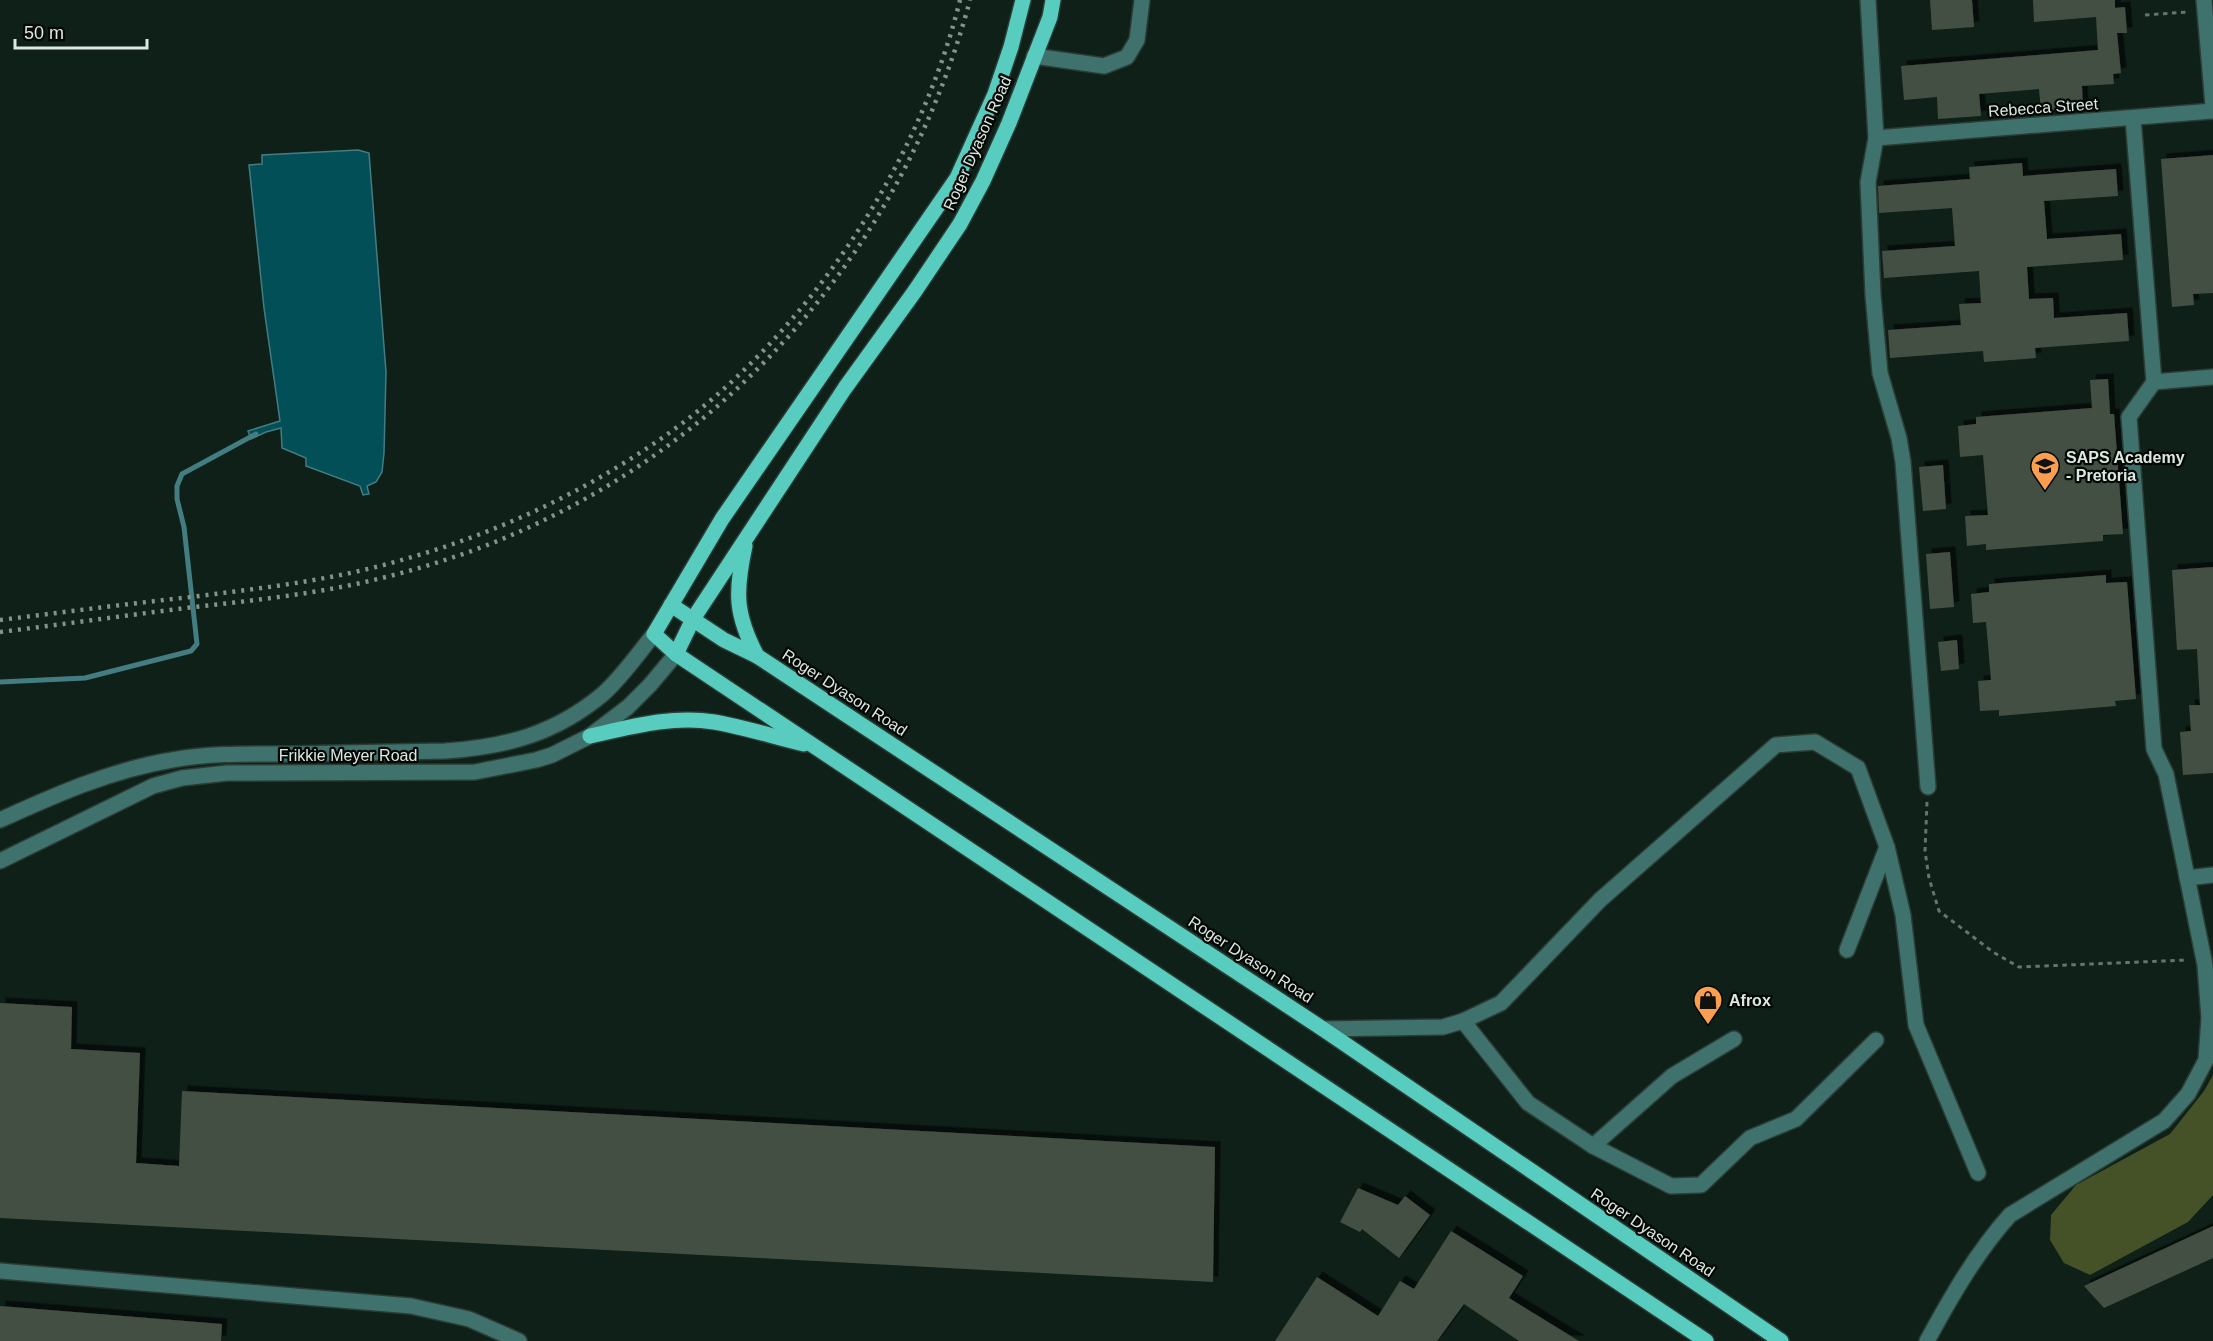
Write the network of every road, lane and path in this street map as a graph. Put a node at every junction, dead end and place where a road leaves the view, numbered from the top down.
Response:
1 (1023, 0) edge
2 (1053, 0) edge
3 (1142, 0) edge
4 (1868, 0) edge
5 (2205, 5) edge
6 (2145, 15) dead end
7 (1011, 47) junction
8 (1034, 56) junction
9 (2213, 108) edge
10 (2133, 118) junction
11 (1876, 138) junction
12 (2213, 377) edge
13 (2154, 382) junction
14 (747, 538) junction
15 (671, 605) junction
16 (693, 619) junction
17 (654, 634) junction
18 (676, 654) junction
19 (757, 656) junction
20 (590, 736) junction
21 (816, 747) junction
22 (1928, 788) joint
23 (0, 820) edge
24 (1887, 847) junction
25 (0, 861) edge
26 (2213, 875) edge
27 (2187, 878) junction
28 (1847, 950) dead end
29 (2204, 960) junction
30 (1463, 1021) junction
31 (1323, 1029) junction
32 (1734, 1039) dead end
33 (1876, 1040) dead end
34 (1593, 1146) junction
35 (1978, 1173) dead end
36 (0, 1271) edge
37 (519, 1341) edge
38 (1706, 1341) edge
39 (1781, 1341) edge
40 (1927, 1341) edge

1 - 7 main road, Roger Dyason Road
2 - 8 main road, Roger Dyason Road
3 - 8 street
4 - 11 street
5 - 6 path
5 - 9 street
7 - 8 main road
7 - 15 main road, Roger Dyason Road
8 - 14 main road, Roger Dyason Road
9 - 10 street, Rebecca Street
10 - 11 street, Rebecca Street
10 - 13 street
11 - 22 street
12 - 13 street
13 - 27 street
14 - 16 main road, Roger Dyason Road
14 - 19 main road
15 - 16 main road, Roger Dyason Road
15 - 17 main road, Roger Dyason Road
16 - 18 main road, Roger Dyason Road
16 - 19 main road, Roger Dyason Road
17 - 18 main road
17 - 23 street, Frikkie Meyer Road
18 - 20 street, Frikkie Meyer Road
18 - 21 main road
19 - 31 main road, Roger Dyason Road
20 - 21 main road
20 - 25 street, Frikkie Meyer Road
21 - 38 main road
22 - 29 path
24 - 28 street
24 - 30 street
24 - 35 street
26 - 27 street
27 - 29 street
29 - 40 street
30 - 31 street
30 - 34 street
31 - 39 main road, Roger Dyason Road
32 - 34 street
33 - 34 street
36 - 37 street

